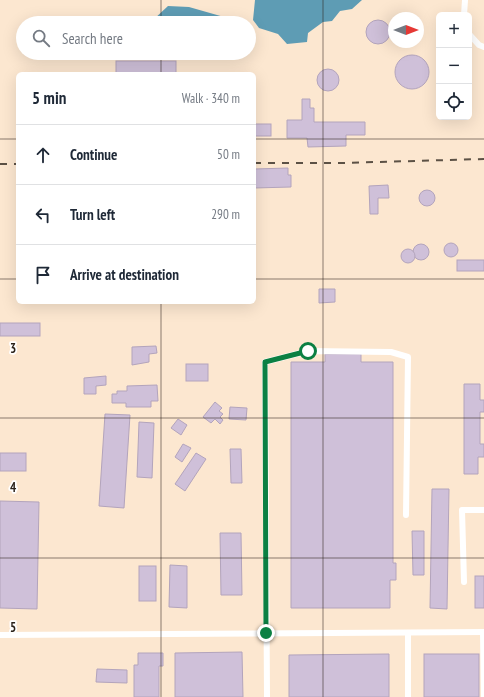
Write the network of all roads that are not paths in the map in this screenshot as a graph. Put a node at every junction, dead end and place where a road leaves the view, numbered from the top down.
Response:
1 (465, 0) edge
2 (464, 12) edge
3 (472, 37) edge
4 (484, 47) edge
5 (484, 510) edge
6 (406, 515) dead end
7 (464, 582) dead end
8 (484, 632) edge
9 (266, 633) junction
10 (408, 633) junction
11 (0, 635) edge
12 (267, 697) edge
13 (408, 697) edge
14 (484, 697) edge

1 - 2 lane
3 - 4 lane
5 - 7 lane
6 - 9 lane
8 - 10 lane
8 - 14 lane
9 - 10 lane
9 - 11 lane
9 - 12 lane
10 - 13 lane

